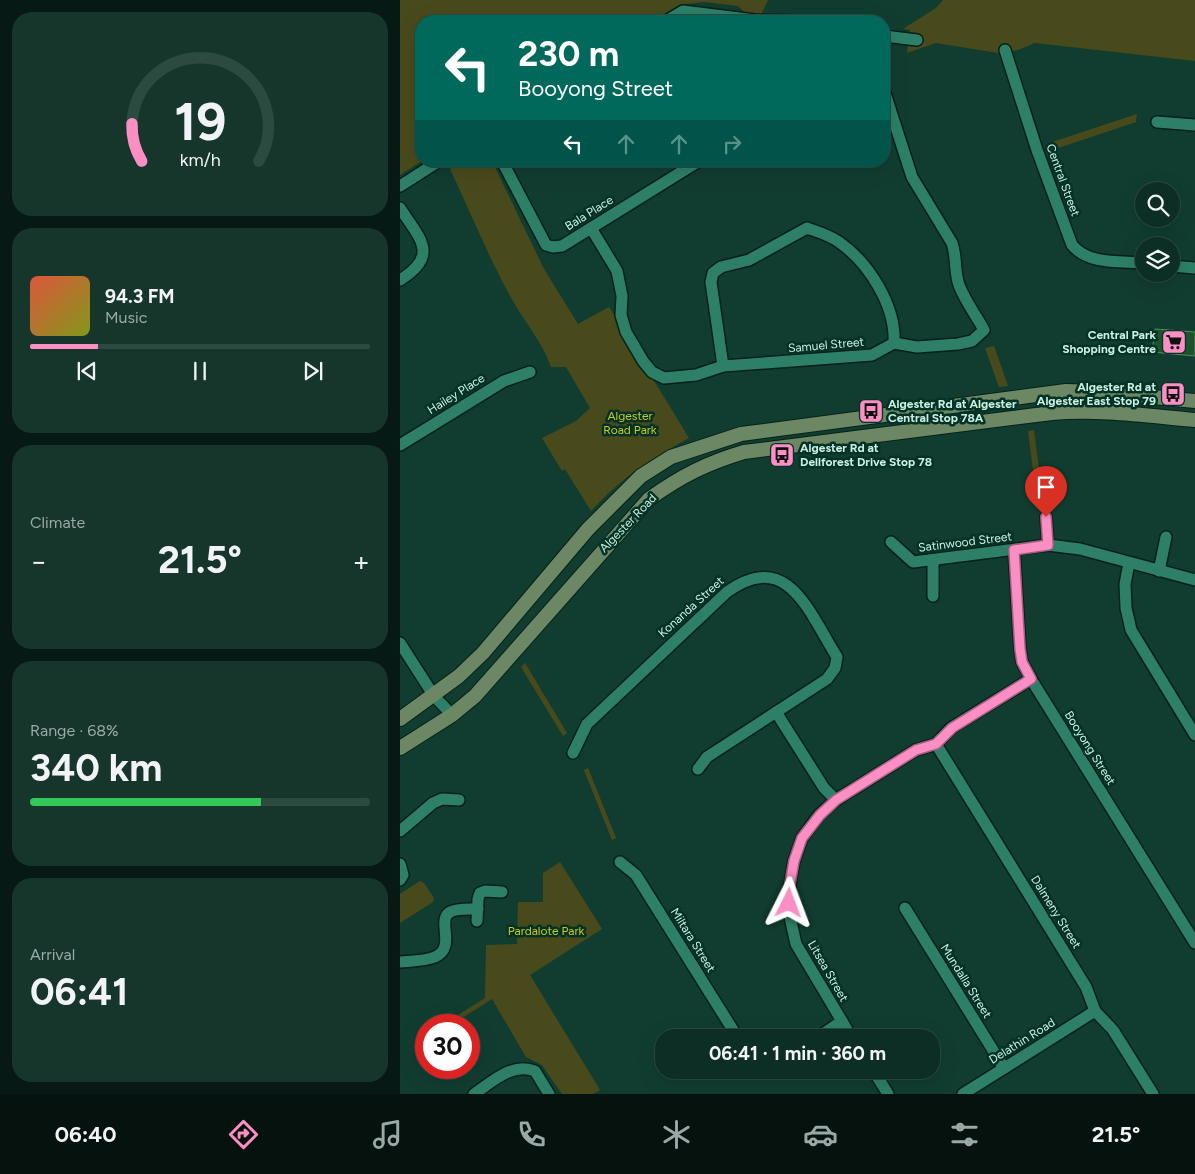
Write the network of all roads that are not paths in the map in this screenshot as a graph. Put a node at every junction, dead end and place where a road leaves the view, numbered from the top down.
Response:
1 (676, 15) edge
2 (715, 15) edge
3 (890, 37) edge
4 (917, 40) dead end
5 (1005, 50) dead end
6 (890, 109) edge
7 (1158, 122) dead end
8 (1195, 125) edge
9 (429, 167) edge
10 (505, 167) edge
11 (689, 167) edge
12 (400, 186) edge
13 (400, 208) edge
14 (591, 228) junction
15 (1135, 262) edge
16 (1180, 267) edge
17 (1195, 268) edge
18 (400, 280) edge
19 (894, 343) junction
20 (723, 366) junction
21 (530, 372) dead end
22 (1195, 401) edge
23 (1195, 420) edge
24 (400, 445) edge
25 (1046, 517) dead end
26 (1166, 537) dead end
27 (891, 542) dead end
28 (1048, 545) junction
29 (1014, 550) junction
30 (933, 560) junction
31 (1129, 563) junction
32 (1159, 570) junction
33 (1195, 580) edge
34 (934, 596) dead end
35 (400, 643) edge
36 (1031, 679) junction
37 (434, 696) junction
38 (776, 712) junction
39 (452, 715) junction
40 (400, 719) edge
41 (1195, 734) edge
42 (936, 744) junction
43 (400, 748) edge
44 (573, 753) dead end
45 (698, 770) dead end
46 (459, 800) dead end
47 (836, 800) junction
48 (400, 831) edge
49 (620, 862) dead end
50 (400, 864) edge
51 (400, 880) edge
52 (502, 892) dead end
53 (478, 908) junction
54 (905, 908) dead end
55 (477, 921) dead end
56 (1195, 943) edge
57 (400, 962) edge
58 (1095, 1012) junction
59 (842, 1022) junction
60 (732, 1029) edge
61 (831, 1029) edge
62 (846, 1029) edge
63 (1004, 1068) junction
64 (879, 1079) edge
65 (474, 1094) edge
66 (549, 1094) edge
67 (888, 1094) edge
68 (963, 1094) edge
69 (1153, 1094) edge

1 - 2 street
3 - 4 street
5 - 15 street, Central Street
6 - 19 street
7 - 8 street
9 - 12 street
10 - 14 street, Bala Place
11 - 14 street, Bala Place
13 - 18 street
14 - 20 street, Samuel Street
16 - 17 street
19 - 20 street, Samuel Street
19 - 20 street
21 - 24 street, Hailey Place
22 - 37 main road, Algester Road
23 - 39 main road, Algester Road
25 - 28 street
26 - 32 street
27 - 30 street, Satinwood Street
28 - 29 street, Satinwood Street
28 - 31 street, Satinwood Street
29 - 30 street, Satinwood Street
29 - 36 street, Booyong Street
30 - 34 street
31 - 32 street, Satinwood Street
31 - 41 street
32 - 33 street, Satinwood Street
35 - 37 street
36 - 42 street, Litsea Street
36 - 56 street, Booyong Street
37 - 39 street
37 - 40 main road, Algester Road
38 - 44 street, Konanda Street
38 - 45 street
38 - 47 street
39 - 43 main road, Algester Road
42 - 47 street, Litsea Street
42 - 58 street, Dalmeny Street
46 - 48 street
47 - 59 street, Litsea Street
49 - 60 street, Miltara Street
50 - 51 street
52 - 53 street
53 - 55 street
53 - 57 street
54 - 63 street, Mundalla Street
58 - 63 street, Delathin Road
58 - 69 street, Dalmeny Street
59 - 61 street
59 - 62 street, Litsea Street
63 - 68 street, Delathin Road
64 - 67 street
65 - 66 street

